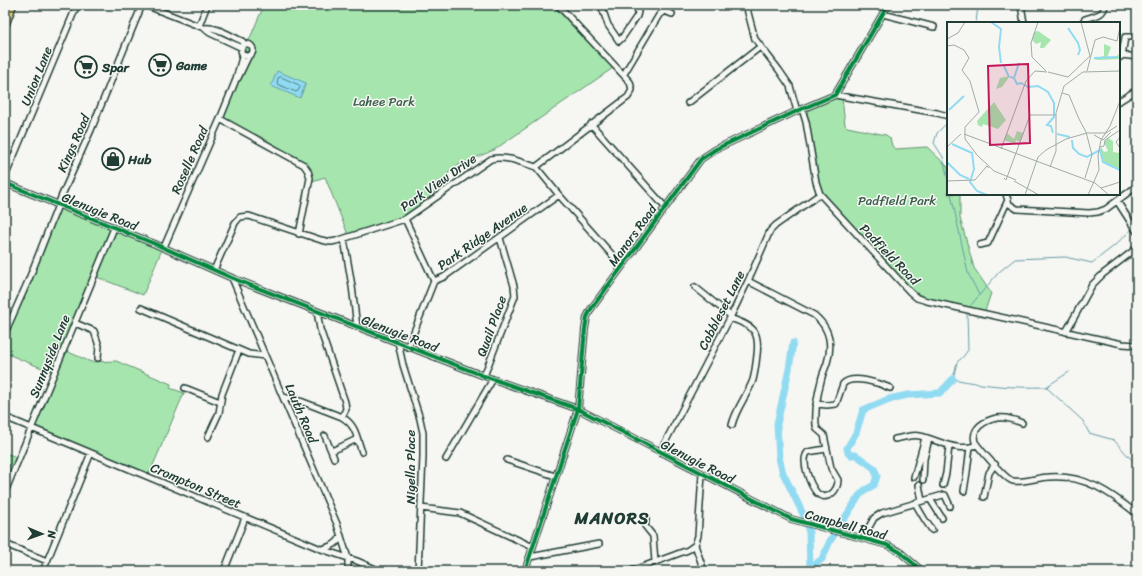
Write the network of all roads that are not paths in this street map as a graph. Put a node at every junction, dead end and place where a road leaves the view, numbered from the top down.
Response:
1 (13, 5) edge
2 (77, 5) edge
3 (142, 5) edge
4 (145, 5) edge
5 (207, 5) edge
6 (558, 5) edge
7 (601, 5) edge
8 (746, 5) edge
9 (888, 5) edge
10 (1021, 5) edge
11 (1105, 5) edge
12 (636, 6) edge
13 (672, 14) dead end
14 (883, 14) junction
15 (1024, 22) edge
16 (1083, 22) edge
17 (5, 26) edge
18 (201, 27) junction
19 (934, 27) dead end
20 (1130, 37) dead end
21 (243, 46) junction
22 (760, 47) junction
23 (243, 54) junction
24 (249, 56) junction
25 (1121, 56) edge
26 (1137, 57) edge
27 (624, 74) junction
28 (235, 82) junction
29 (1137, 90) edge
30 (835, 95) junction
31 (1120, 100) edge
32 (688, 103) dead end
33 (799, 110) junction
34 (947, 116) edge
35 (220, 119) junction
36 (592, 124) junction
37 (536, 167) junction
38 (5, 177) edge
39 (5, 183) edge
40 (1137, 186) edge
41 (820, 194) junction
42 (559, 195) junction
43 (1006, 195) edge
44 (1008, 200) junction
45 (1117, 201) junction
46 (58, 204) junction
47 (665, 207) junction
48 (406, 219) junction
49 (114, 228) junction
50 (1137, 232) edge
51 (299, 234) junction
52 (500, 238) junction
53 (344, 239) junction
54 (980, 244) dead end
55 (164, 247) junction
56 (1137, 248) edge
57 (622, 266) junction
58 (214, 270) junction
59 (232, 278) junction
60 (434, 281) junction
61 (748, 281) junction
62 (695, 287) dead end
63 (141, 308) dead end
64 (318, 311) junction
65 (730, 317) junction
66 (75, 323) junction
67 (357, 327) junction
68 (1066, 332) junction
69 (5, 333) edge
70 (1137, 339) edge
71 (398, 342) junction
72 (1134, 345) edge
73 (408, 347) junction
74 (240, 350) junction
75 (265, 356) junction
76 (98, 358) dead end
77 (484, 376) junction
78 (493, 379) junction
79 (185, 388) dead end
80 (890, 388) dead end
81 (283, 396) junction
82 (220, 402) junction
83 (816, 404) junction
84 (578, 409) junction
85 (5, 417) edge
86 (342, 417) junction
87 (1022, 423) dead end
88 (732, 425) dead end
89 (31, 428) junction
90 (325, 436) dead end
91 (208, 437) dead end
92 (927, 438) junction
93 (357, 439) junction
94 (896, 439) dead end
95 (977, 445) junction
96 (949, 446) junction
97 (970, 447) junction
98 (826, 449) junction
99 (332, 451) junction
100 (362, 452) dead end
101 (660, 452) junction
102 (92, 453) junction
103 (334, 458) dead end
104 (446, 459) dead end
105 (507, 460) dead end
106 (995, 464) junction
107 (702, 474) junction
108 (555, 476) junction
109 (914, 477) dead end
110 (923, 480) dead end
111 (919, 485) dead end
112 (943, 485) dead end
113 (964, 491) dead end
114 (5, 492) edge
115 (984, 497) dead end
116 (930, 499) junction
117 (922, 501) junction
118 (915, 503) junction
119 (950, 506) dead end
120 (421, 508) junction
121 (1137, 514) edge
122 (781, 515) joint
123 (246, 518) junction
124 (942, 518) dead end
125 (646, 520) dead end
126 (932, 530) dead end
127 (341, 536) junction
128 (863, 538) junction
129 (5, 544) edge
130 (599, 544) dead end
131 (695, 545) junction
132 (533, 547) junction
133 (321, 549) junction
134 (530, 557) junction
135 (348, 558) junction
136 (47, 561) junction
137 (655, 562) junction
138 (635, 570) edge
139 (42, 571) edge
140 (224, 571) edge
141 (348, 571) edge
142 (380, 571) edge
143 (418, 571) edge
144 (525, 571) edge
145 (704, 571) edge
146 (922, 571) edge

1 - 17 main road
2 - 38 street, Union Lane
3 - 46 street, Kings Road
4 - 18 street
5 - 18 street
6 - 27 street
7 - 12 street
8 - 22 street, Padfield Road
9 - 14 street
10 - 15 street
11 - 16 street
13 - 27 street
14 - 19 street
14 - 30 street
18 - 21 street
20 - 25 street
21 - 23 street
21 - 24 street
22 - 32 street
22 - 33 street, Padfield Road
23 - 24 street
23 - 28 street, Roselle Road
24 - 28 street, Roselle Road
25 - 26 street
27 - 36 street
28 - 35 street, Roselle Road
29 - 31 street
30 - 33 street, Manors Road
30 - 34 street
33 - 41 street, Padfield Road
33 - 47 street, Manors Road
35 - 51 street
35 - 55 street, Roselle Road
36 - 37 street
36 - 47 street
37 - 42 street
37 - 48 street, Park View Drive
39 - 46 street, Glenugie Road
40 - 45 street
41 - 61 street, Cobbleset Lane
41 - 68 street, Padfield Road
42 - 52 street, Park Ridge Avenue
42 - 57 street
43 - 44 street
44 - 45 street
44 - 54 street
45 - 50 street
46 - 49 street, Glenugie Road
46 - 69 street, Kings Road
47 - 57 street, Manors Road
48 - 53 street, Park View Drive
48 - 60 street
49 - 55 street, Glenugie Road
49 - 66 street, Sunnyside Lane
51 - 53 street, Park View Drive
51 - 58 street, Park View Drive
52 - 60 street, Park Ridge Avenue
52 - 77 street, Quail Place
53 - 67 street
55 - 58 street, Glenugie Road
56 - 68 street
57 - 84 street, Manors Road
58 - 59 street, Glenugie Road
59 - 64 street, Glenugie Road
59 - 75 street, Lauth Road
60 - 73 street, Park Ridge Avenue
61 - 65 street, Cobbleset Lane
61 - 83 street
62 - 65 street
63 - 74 street
64 - 67 street, Glenugie Road
64 - 86 street
65 - 88 street
65 - 101 street, Cobbleset Lane
66 - 76 street
66 - 89 street, Sunnyside Lane
67 - 71 street, Glenugie Road
68 - 72 street, Padfield Road
70 - 72 street
71 - 73 street, Glenugie Road
71 - 120 street, Nigella Place
73 - 77 street, Glenugie Road
74 - 75 street
74 - 82 street
75 - 81 street, Lauth Road
77 - 78 street, Glenugie Road
78 - 84 street, Glenugie Road
78 - 104 street
79 - 82 street
80 - 83 street
81 - 86 street
81 - 127 street, Lauth Road
82 - 91 street
83 - 98 street
84 - 101 street, Glenugie Road
84 - 108 street, Manors Road
85 - 89 street, Crompton Street
86 - 93 street
87 - 95 street
89 - 102 street, Crompton Street
89 - 114 street, Sunnyside Lane
90 - 99 street
92 - 94 street
92 - 96 street
92 - 109 street
92 - 110 street
93 - 99 street
93 - 100 street
95 - 97 street
95 - 106 street
96 - 97 street
96 - 112 street
97 - 113 street
98 - 98 street
99 - 103 street
101 - 107 street, Glenugie Road
102 - 123 street, Crompton Street
102 - 136 street
105 - 108 street
106 - 115 street
106 - 121 street
107 - 122 street, Glenugie Road
107 - 131 street
108 - 132 street, Manors Road
111 - 117 street
116 - 117 street
116 - 119 street
116 - 124 street
117 - 118 street
118 - 126 street
118 - 128 street
120 - 132 street
120 - 143 street, Nigella Place
122 - 128 street, Campbell Road
123 - 133 street, Crompton Street
123 - 140 street
125 - 137 street
127 - 133 street
127 - 135 street, Lauth Road
128 - 146 street, Campbell Road
129 - 136 street
130 - 134 street
131 - 137 street
131 - 145 street
132 - 134 street, Manors Road
133 - 135 street, Crompton Street
134 - 144 street, Manors Road
135 - 141 street, Lauth Road
135 - 142 street, Crompton Street
136 - 139 street
137 - 138 street

